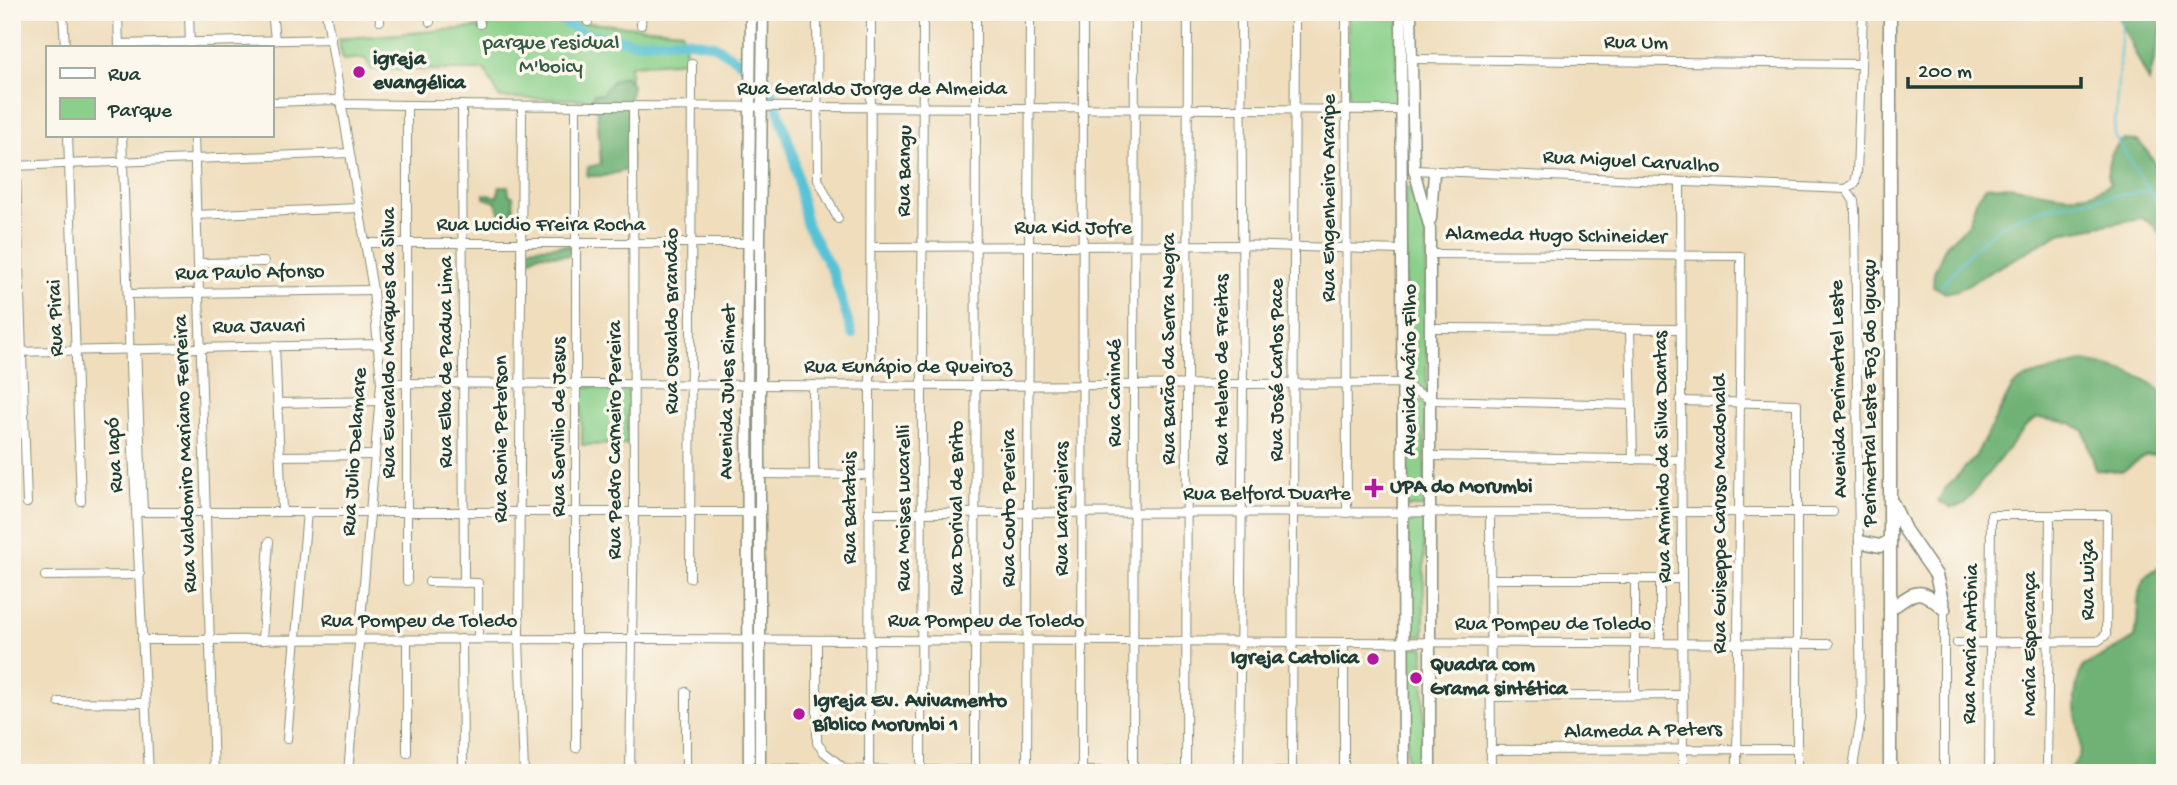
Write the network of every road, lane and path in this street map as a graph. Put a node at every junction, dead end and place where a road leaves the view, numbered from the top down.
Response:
1 (63, 12) edge
2 (118, 12) edge
3 (189, 12) edge
4 (272, 12) edge
5 (326, 12) edge
6 (428, 12) edge
7 (477, 12) edge
8 (588, 12) edge
9 (642, 12) edge
10 (751, 12) edge
11 (763, 12) edge
12 (817, 12) edge
13 (871, 12) edge
14 (923, 12) edge
15 (976, 12) edge
16 (1030, 12) edge
17 (1083, 12) edge
18 (1135, 12) edge
19 (1188, 12) edge
20 (1241, 12) edge
21 (1295, 12) edge
22 (1346, 12) edge
23 (1402, 12) edge
24 (1411, 12) edge
25 (1863, 12) edge
26 (1889, 12) edge
27 (430, 22) dead end
28 (588, 22) dead end
29 (480, 24) dead end
30 (641, 25) dead end
31 (331, 39) junction
32 (275, 40) junction
33 (190, 44) edge
34 (65, 46) edge
35 (119, 46) edge
36 (12, 56) edge
37 (1411, 59) junction
38 (692, 64) dead end
39 (1861, 64) junction
40 (273, 102) edge
41 (343, 104) junction
42 (407, 105) junction
43 (463, 105) junction
44 (522, 106) junction
45 (576, 106) junction
46 (633, 106) junction
47 (692, 106) junction
48 (757, 107) junction
49 (817, 107) junction
50 (924, 107) junction
51 (872, 108) junction
52 (975, 108) junction
53 (1029, 108) junction
54 (1083, 108) junction
55 (1135, 108) junction
56 (1188, 109) junction
57 (1241, 109) junction
58 (1347, 109) junction
59 (1295, 110) junction
60 (1406, 110) junction
61 (68, 136) edge
62 (122, 136) edge
63 (194, 136) edge
64 (349, 153) junction
65 (194, 159) junction
66 (123, 162) junction
67 (69, 164) junction
68 (14, 166) edge
69 (1414, 170) junction
70 (1434, 172) junction
71 (1680, 183) junction
72 (1846, 189) junction
73 (359, 208) junction
74 (196, 215) junction
75 (838, 219) dead end
76 (1430, 229) junction
77 (365, 243) junction
78 (407, 243) junction
79 (464, 243) junction
80 (522, 243) junction
81 (577, 243) junction
82 (632, 243) junction
83 (691, 243) junction
84 (755, 243) junction
85 (1240, 245) junction
86 (922, 246) junction
87 (1029, 246) junction
88 (1082, 246) junction
89 (1134, 246) junction
90 (1187, 246) junction
91 (1296, 246) junction
92 (871, 247) junction
93 (975, 247) junction
94 (1348, 248) junction
95 (1401, 250) junction
96 (1431, 254) junction
97 (1681, 256) junction
98 (1741, 256) joint
99 (264, 262) dead end
100 (198, 263) junction
101 (373, 289) junction
102 (199, 292) junction
103 (129, 294) junction
104 (1431, 328) junction
105 (1630, 329) junction
106 (1680, 329) junction
107 (380, 344) junction
108 (275, 345) junction
109 (201, 347) junction
110 (133, 349) junction
111 (75, 351) junction
112 (17, 352) edge
113 (381, 383) junction
114 (407, 383) junction
115 (464, 383) junction
116 (1349, 383) junction
117 (1401, 383) junction
118 (520, 384) junction
119 (634, 384) junction
120 (1295, 384) junction
121 (578, 385) junction
122 (690, 385) junction
123 (747, 385) junction
124 (760, 385) junction
125 (813, 385) junction
126 (869, 385) junction
127 (1082, 385) junction
128 (923, 386) junction
129 (976, 386) junction
130 (1028, 386) junction
131 (1134, 386) junction
132 (1189, 386) junction
133 (1243, 386) junction
134 (1431, 400) junction
135 (380, 401) junction
136 (1681, 401) junction
137 (1740, 401) junction
138 (278, 403) junction
139 (1632, 405) junction
140 (375, 455) junction
141 (279, 456) junction
142 (1431, 456) junction
143 (1633, 460) junction
144 (1681, 460) junction
145 (760, 474) junction
146 (814, 474) junction
147 (869, 475) junction
148 (1890, 500) junction
149 (81, 501) dead end
150 (27, 503) dead end
151 (207, 511) junction
152 (282, 511) junction
153 (370, 511) junction
154 (407, 511) junction
155 (141, 512) junction
156 (307, 512) junction
157 (465, 512) junction
158 (519, 512) junction
159 (578, 512) junction
160 (634, 512) junction
161 (690, 512) junction
162 (747, 512) junction
163 (760, 512) junction
164 (1796, 512) junction
165 (1833, 512) dead end
166 (869, 513) junction
167 (922, 513) junction
168 (975, 513) junction
169 (1028, 513) junction
170 (1081, 513) junction
171 (1134, 513) junction
172 (1186, 513) junction
173 (1240, 513) junction
174 (1295, 513) junction
175 (1347, 513) junction
176 (1403, 513) junction
177 (1430, 513) junction
178 (1490, 513) junction
179 (1739, 513) junction
180 (1682, 514) junction
181 (1991, 515) joint
182 (2050, 515) junction
183 (1890, 541) junction
184 (269, 542) dead end
185 (1861, 542) junction
186 (140, 575) junction
187 (45, 576) dead end
188 (690, 578) dead end
189 (1492, 579) junction
190 (1634, 579) junction
191 (1660, 579) junction
192 (1682, 579) junction
193 (407, 581) dead end
194 (429, 582) dead end
195 (464, 583) junction
196 (1944, 609) junction
197 (1890, 610) junction
198 (296, 639) junction
199 (408, 639) junction
200 (462, 639) junction
201 (478, 639) junction
202 (519, 639) junction
203 (578, 639) junction
204 (634, 639) junction
205 (755, 639) junction
206 (869, 639) junction
207 (142, 640) junction
208 (211, 640) junction
209 (262, 640) junction
210 (357, 640) junction
211 (922, 640) junction
212 (975, 640) junction
213 (1027, 640) junction
214 (1080, 640) junction
215 (1134, 640) junction
216 (817, 641) junction
217 (1186, 641) junction
218 (1239, 641) junction
219 (1292, 641) junction
220 (1344, 642) junction
221 (1403, 642) junction
222 (1430, 642) junction
223 (1490, 642) junction
224 (2048, 642) junction
225 (1636, 643) junction
226 (1660, 643) junction
227 (1683, 643) junction
228 (1956, 643) dead end
229 (1990, 643) junction
230 (1738, 644) junction
231 (1796, 644) junction
232 (1829, 644) dead end
233 (686, 692) dead end
234 (1635, 695) junction
235 (1683, 695) junction
236 (1491, 697) junction
237 (59, 702) dead end
238 (145, 703) junction
239 (287, 739) dead end
240 (576, 748) dead end
241 (1737, 748) junction
242 (1797, 749) junction
243 (1490, 750) junction
244 (1684, 750) junction
245 (407, 753) dead end
246 (463, 765) dead end
247 (846, 769) junction
248 (869, 769) junction
249 (921, 769) junction
250 (975, 770) junction
251 (1027, 770) junction
252 (1186, 770) junction
253 (1239, 770) junction
254 (1082, 771) edge
255 (1131, 771) edge
256 (1292, 771) junction
257 (1345, 771) junction
258 (756, 772) edge
259 (149, 773) edge
260 (214, 773) edge
261 (348, 773) edge
262 (524, 773) edge
263 (630, 773) edge
264 (686, 773) edge
265 (1404, 773) edge
266 (1430, 773) edge
267 (1491, 773) edge
268 (1684, 773) edge
269 (1737, 773) edge
270 (1797, 773) edge
271 (1852, 773) edge
272 (1890, 773) edge
273 (1944, 773) edge
274 (1989, 773) edge
275 (2047, 773) edge

1 - 34 street
2 - 35 street
3 - 33 street
4 - 32 street
5 - 31 street, Rua Julio Delamare
6 - 27 street
7 - 29 street
8 - 28 street
9 - 30 street
10 - 48 main road, Avenida Jules Rimet
11 - 48 main road, Avenida Jules Rimet
12 - 49 street
13 - 51 street, Rua Batatais
14 - 50 street, Rua Bangu
15 - 52 street, Rua Dorival de Brito
16 - 53 street, Rua Couto Pereira
17 - 54 street, Rua Laranjeiras
18 - 55 street, Rua Canindé
19 - 56 street, Rua Barão da Serra Negra
20 - 57 street, Rua Heleno de Freitas
21 - 59 street, Rua José Carlos Pace
22 - 58 street, Rua Engenheiro Araripe
23 - 60 main road, Avenida Mário Filho
24 - 37 main road, Avenida Mário Filho
25 - 39 street
26 - 148 highway, Perimetral Leste Foz do Iguaçu
31 - 32 street
31 - 41 street, Rua Julio Delamare
32 - 33 street
33 - 35 street
36 - 68 street
37 - 39 street, Rua Um
37 - 60 main road, Avenida Mário Filho
38 - 47 street, Rua Osvaldo Brandão
39 - 72 street
40 - 41 street, Rua Geraldo Jorge de Almeida
41 - 42 street, Rua Geraldo Jorge de Almeida
41 - 64 street, Rua Julio Delamare
42 - 43 street, Rua Geraldo Jorge de Almeida
42 - 78 street, Rua Everaldo Marques da Silva
43 - 44 street, Rua Geraldo Jorge de Almeida
43 - 79 street, Rua Elba de Padua Lima
44 - 45 street, Rua Geraldo Jorge de Almeida
44 - 80 street, Rua Ronie Peterson
45 - 46 street, Rua Geraldo Jorge de Almeida
45 - 81 street, Rua Servilio de Jesus
46 - 47 street, Rua Geraldo Jorge de Almeida
46 - 82 street, Rua Pedro Carneiro Pereira
47 - 48 street, Rua Geraldo Jorge de Almeida
47 - 83 street, Rua Osvaldo Brandão
48 - 49 street, Rua Geraldo Jorge de Almeida
48 - 84 main road, Avenida Jules Rimet
49 - 51 street, Rua Geraldo Jorge de Almeida
49 - 75 street
50 - 51 street, Rua Geraldo Jorge de Almeida
50 - 52 street, Rua Geraldo Jorge de Almeida
50 - 86 street, Rua Bangu
51 - 92 street, Rua Batatais
52 - 53 street, Rua Geraldo Jorge de Almeida
52 - 93 street, Rua Dorival de Brito
53 - 54 street, Rua Geraldo Jorge de Almeida
53 - 87 street, Rua Couto Pereira
54 - 55 street, Rua Geraldo Jorge de Almeida
54 - 88 street, Rua Laranjeiras
55 - 56 street, Rua Geraldo Jorge de Almeida
55 - 89 street, Rua Canindé
56 - 57 street, Rua Geraldo Jorge de Almeida
56 - 90 street, Rua Barão da Serra Negra
57 - 59 street, Rua Geraldo Jorge de Almeida
57 - 85 street, Rua Heleno de Freitas
58 - 59 street, Rua Geraldo Jorge de Almeida
58 - 60 street, Rua Geraldo Jorge de Almeida
58 - 94 street, Rua Engenheiro Araripe
59 - 91 street, Rua José Carlos Pace
60 - 69 main road, Avenida Mário Filho
60 - 95 main road, Avenida Mário Filho
61 - 67 street, Rua Pirai
62 - 66 street, Rua Iapó
63 - 65 street, Rua Valdomiro Mariano Ferreira
64 - 65 street
64 - 73 street, Rua Julio Delamare
65 - 66 street
65 - 74 street, Rua Valdomiro Mariano Ferreira
66 - 67 street
66 - 103 street, Rua Iapó
67 - 68 street
67 - 111 street, Rua Pirai
68 - 112 street
69 - 70 street, Rua Miguel Carvalho
69 - 76 main road, Avenida Mário Filho
70 - 71 street, Rua Miguel Carvalho
70 - 76 main road
71 - 72 street, Rua Miguel Carvalho
71 - 97 street, Rua Armindo da Silva Dantas
72 - 185 street, Avenida Perimetrel Leste
73 - 74 street
73 - 77 street, Rua Julio Delamare
74 - 100 street, Rua Valdomiro Mariano Ferreira
76 - 96 main road, Avenida Mário Filho
77 - 78 street, Rua Lucidio Freira Rocha
77 - 101 street, Rua Julio Delamare
78 - 79 street, Rua Lucidio Freira Rocha
78 - 114 street, Rua Everaldo Marques da Silva
79 - 80 street, Rua Lucidio Freira Rocha
79 - 115 street, Rua Elba de Padua Lima
80 - 81 street, Rua Lucidio Freira Rocha
80 - 118 street, Rua Ronie Peterson
81 - 82 street, Rua Lucidio Freira Rocha
81 - 121 street, Rua Servilio de Jesus
82 - 83 street, Rua Lucidio Freira Rocha
82 - 119 street, Rua Pedro Carneiro Pereira
83 - 84 street, Rua Lucidio Freira Rocha
83 - 122 street, Rua Osvaldo Brandão
84 - 123 main road, Avenida Jules Rimet
84 - 124 main road, Avenida Jules Rimet
85 - 90 street, Rua Kid Jofre
85 - 91 street, Rua Kid Jofre
85 - 133 street, Rua Heleno de Freitas
86 - 92 street, Rua Kid Jofre
86 - 93 street, Rua Kid Jofre
86 - 128 street, Rua Moises Lucarelli
87 - 88 street, Rua Kid Jofre
87 - 93 street, Rua Kid Jofre
87 - 130 street, Rua Couto Pereira
88 - 89 street, Rua Kid Jofre
88 - 127 street, Rua Laranjeiras
89 - 90 street, Rua Kid Jofre
89 - 131 street, Rua Canindé
90 - 132 street, Rua Barão da Serra Negra
91 - 94 street, Rua Kid Jofre
91 - 120 street, Rua José Carlos Pace
92 - 126 street, Rua Batatais
93 - 129 street, Rua Dorival de Brito
94 - 95 street, Rua Kid Jofre
94 - 116 street, Rua Engenheiro Araripe
95 - 117 main road, Avenida Mário Filho
96 - 97 street, Alameda Hugo Schineider
96 - 104 main road, Avenida Mário Filho
97 - 98 street, Alameda Hugo Schineider
97 - 106 street, Rua Armindo da Silva Dantas
98 - 137 street, Rua Guiseppe Caruso Macdonald
99 - 100 street
100 - 102 street, Rua Valdomiro Mariano Ferreira
101 - 102 street, Rua Paulo Afonso
101 - 107 street, Rua Julio Delamare
102 - 103 street, Rua Paulo Afonso
102 - 109 street, Rua Valdomiro Mariano Ferreira
103 - 110 street, Rua Iapó
104 - 105 street
104 - 134 main road, Avenida Mário Filho
105 - 106 street
105 - 139 street
106 - 136 street, Rua Armindo da Silva Dantas
107 - 108 street, Rua Javari
107 - 113 street, Rua Julio Delamare
108 - 109 street, Rua Javari
108 - 138 street
109 - 110 street, Rua Javari
109 - 151 street, Rua Valdomiro Mariano Ferreira
110 - 111 street, Rua Javari
110 - 155 street, Rua Iapó
111 - 112 street, Rua Javari
111 - 149 street, Rua Pirai
112 - 150 street
113 - 114 street, Rua Eunápio de Queiroz
113 - 135 street, Rua Julio Delamare
114 - 115 street, Rua Eunápio de Queiroz
114 - 154 street, Rua Everaldo Marques da Silva
115 - 118 street, Rua Eunápio de Queiroz
115 - 157 street, Rua Elba de Padua Lima
116 - 117 street, Rua Eunápio de Queiroz
116 - 120 street, Rua Eunápio de Queiroz
116 - 175 street, Rua Engenheiro Araripe
117 - 134 street, Rua Eunápio de Queiroz
117 - 176 main road, Avenida Mário Filho
118 - 121 street, Rua Eunápio de Queiroz
118 - 158 street, Rua Ronie Peterson
119 - 121 street, Rua Eunápio de Queiroz
119 - 122 street, Rua Eunápio de Queiroz
119 - 160 street, Rua Pedro Carneiro Pereira
120 - 133 street, Rua Eunápio de Queiroz
120 - 174 street, Rua José Carlos Pace
121 - 159 street, Rua Servilio de Jesus
122 - 123 street, Rua Eunápio de Queiroz
122 - 161 street, Rua Osvaldo Brandão
123 - 124 street, Rua Eunápio de Queiroz
123 - 162 main road, Avenida Jules Rimet
124 - 125 street, Rua Eunápio de Queiroz
124 - 145 main road, Avenida Jules Rimet
125 - 126 street, Rua Eunápio de Queiroz
125 - 146 street
126 - 128 street, Rua Eunápio de Queiroz
126 - 147 street, Rua Batatais
127 - 130 street, Rua Eunápio de Queiroz
127 - 131 street, Rua Eunápio de Queiroz
127 - 170 street, Rua Laranjeiras
128 - 129 street, Rua Eunápio de Queiroz
128 - 167 street, Rua Moises Lucarelli
129 - 130 street, Rua Eunápio de Queiroz
129 - 168 street, Rua Dorival de Brito
130 - 169 street, Rua Couto Pereira
131 - 132 street, Rua Eunápio de Queiroz
131 - 171 street, Rua Canindé
132 - 133 street, Rua Eunápio de Queiroz
132 - 172 street, Rua Barão da Serra Negra
133 - 173 street, Rua Heleno de Freitas
134 - 139 street
134 - 142 main road, Avenida Mário Filho
135 - 138 street
135 - 140 street, Rua Julio Delamare
136 - 137 street
136 - 144 street, Rua Armindo da Silva Dantas
137 - 164 street
137 - 179 street, Rua Guiseppe Caruso Macdonald
138 - 141 street
139 - 143 street
140 - 141 street
140 - 153 street, Rua Julio Delamare
141 - 152 street
142 - 143 street
142 - 177 main road, Avenida Mário Filho
143 - 144 street
144 - 180 street, Rua Armindo da Silva Dantas
145 - 146 street
145 - 163 main road, Avenida Jules Rimet
146 - 147 street
147 - 166 street, Rua Batatais
148 - 183 highway, Perimetral Leste Foz do Iguaçu
148 - 196 highway
151 - 152 street
151 - 155 street
151 - 208 street, Rua Valdomiro Mariano Ferreira
152 - 156 street
153 - 154 street
153 - 156 street
153 - 210 street, Rua Julio Delamare
154 - 157 street
154 - 193 street, Rua Everaldo Marques da Silva
155 - 186 street, Rua Iapó
156 - 198 street
157 - 158 street
157 - 195 street, Rua Elba de Padua Lima
158 - 159 street
158 - 202 street, Rua Ronie Peterson
159 - 160 street
159 - 203 street, Rua Servilio de Jesus
160 - 161 street
160 - 204 street, Rua Pedro Carneiro Pereira
161 - 162 street
161 - 188 street, Rua Osvaldo Brandão
162 - 163 street
162 - 205 main road, Avenida Jules Rimet
163 - 205 main road, Avenida Jules Rimet
164 - 165 street, Rua Belford Duarte
164 - 179 street, Rua Belford Duarte
164 - 231 street
166 - 167 street, Rua Belford Duarte
166 - 206 street, Rua Batatais
167 - 168 street, Rua Belford Duarte
167 - 211 street, Rua Moises Lucarelli
168 - 169 street, Rua Belford Duarte
168 - 212 street, Rua Dorival de Brito
169 - 170 street, Rua Belford Duarte
169 - 213 street, Rua Couto Pereira
170 - 171 street, Rua Belford Duarte
170 - 214 street, Rua Laranjeiras
171 - 172 street, Rua Belford Duarte
171 - 215 street, Rua Canindé
172 - 173 street, Rua Belford Duarte
172 - 217 street, Rua Barão da Serra Negra
173 - 174 street, Rua Belford Duarte
173 - 218 street, Rua Heleno de Freitas
174 - 175 street, Rua Belford Duarte
174 - 219 street, Rua José Carlos Pace
175 - 176 street, Rua Belford Duarte
176 - 177 street, Rua Belford Duarte
176 - 221 main road, Avenida Mário Filho
177 - 178 street, Rua Belford Duarte
177 - 222 main road, Avenida Mário Filho
178 - 180 street, Rua Belford Duarte
178 - 189 street
179 - 180 street, Rua Belford Duarte
179 - 230 street, Rua Guiseppe Caruso Macdonald
180 - 192 street, Rua Armindo da Silva Dantas
181 - 182 street, Rua Luiza
181 - 229 street, Rua Maria Antônia
182 - 224 street, Maria Esperança
182 - 224 street, Rua Luiza
183 - 185 highway
183 - 197 highway, Perimetral Leste Foz do Iguaçu
184 - 209 street
185 - 271 street, Avenida Perimetrel Leste
186 - 187 street
186 - 207 street, Rua Iapó
189 - 190 street
189 - 223 street
190 - 191 street
190 - 225 street
191 - 192 street
191 - 226 street, Rua Armindo da Silva Dantas
192 - 227 street, Rua Armindo da Silva Dantas
194 - 195 street
195 - 201 street
196 - 197 highway
196 - 273 street
197 - 272 highway, Perimetral Leste Foz do Iguaçu
198 - 209 street, Rua Pompeu de Toledo
198 - 210 street, Rua Pompeu de Toledo
198 - 239 street
199 - 200 street, Rua Pompeu de Toledo
199 - 210 street, Rua Pompeu de Toledo
199 - 245 street
200 - 201 street, Rua Pompeu de Toledo
200 - 246 street
201 - 202 street, Rua Pompeu de Toledo
202 - 203 street, Rua Pompeu de Toledo
202 - 262 street, Rua Ronie Peterson
203 - 204 street, Rua Pompeu de Toledo
203 - 240 street, Rua Servilio de Jesus
204 - 205 street, Rua Pompeu de Toledo
204 - 263 street, Rua Pedro Carneiro Pereira
205 - 216 street, Rua Pompeu de Toledo
205 - 258 main road, Avenida Jules Rimet
206 - 211 street, Rua Pompeu de Toledo
206 - 216 street, Rua Pompeu de Toledo
206 - 248 street, Rua Batatais
207 - 208 street, Rua Pompeu de Toledo
207 - 238 street, Rua Iapó
208 - 209 street, Rua Pompeu de Toledo
208 - 260 street, Rua Valdomiro Mariano Ferreira
210 - 261 street, Rua Julio Delamare
211 - 212 street, Rua Pompeu de Toledo
211 - 249 street, Rua Moises Lucarelli
212 - 213 street, Rua Pompeu de Toledo
212 - 250 street, Rua Dorival de Brito
213 - 214 street, Rua Pompeu de Toledo
213 - 251 street, Rua Couto Pereira
214 - 215 street, Rua Pompeu de Toledo
214 - 254 street, Rua Laranjeiras
215 - 217 street, Rua Pompeu de Toledo
215 - 255 street, Rua Canindé
216 - 247 street
217 - 218 street, Rua Pompeu de Toledo
217 - 252 street, Rua Barão da Serra Negra
218 - 219 street, Rua Pompeu de Toledo
218 - 253 street, Rua Heleno de Freitas
219 - 220 street, Rua Pompeu de Toledo
219 - 256 street, Rua José Carlos Pace
220 - 221 street, Rua Pompeu de Toledo
220 - 257 street
221 - 222 street, Rua Pompeu de Toledo
221 - 265 main road, Avenida Mário Filho
222 - 223 street, Rua Pompeu de Toledo
222 - 266 main road, Avenida Mário Filho
223 - 225 street, Rua Pompeu de Toledo
223 - 236 street
224 - 229 street
224 - 275 street, Maria Esperança
225 - 226 street, Rua Pompeu de Toledo
225 - 234 street
226 - 227 street, Rua Pompeu de Toledo
227 - 230 street, Rua Pompeu de Toledo
227 - 235 street, Rua Armindo da Silva Dantas
228 - 229 street
229 - 274 street, Rua Maria Antônia
230 - 231 street, Rua Pompeu de Toledo
230 - 241 street, Rua Guiseppe Caruso Macdonald
231 - 232 street, Rua Pompeu de Toledo
231 - 242 street
233 - 264 street
234 - 235 street
234 - 236 street
235 - 244 street, Rua Armindo da Silva Dantas
236 - 243 street
237 - 238 street
238 - 259 street, Rua Iapó
241 - 242 street, Alameda A Peters
241 - 244 street, Alameda A Peters
241 - 269 street, Rua Guiseppe Caruso Macdonald
242 - 270 street
243 - 244 street, Alameda A Peters
243 - 267 street
244 - 268 street, Rua Armindo da Silva Dantas
247 - 248 street
247 - 258 street
248 - 249 street
249 - 250 street
250 - 251 street
251 - 254 street
252 - 253 street
252 - 255 street
253 - 256 street
254 - 255 street
256 - 257 street
257 - 265 street

